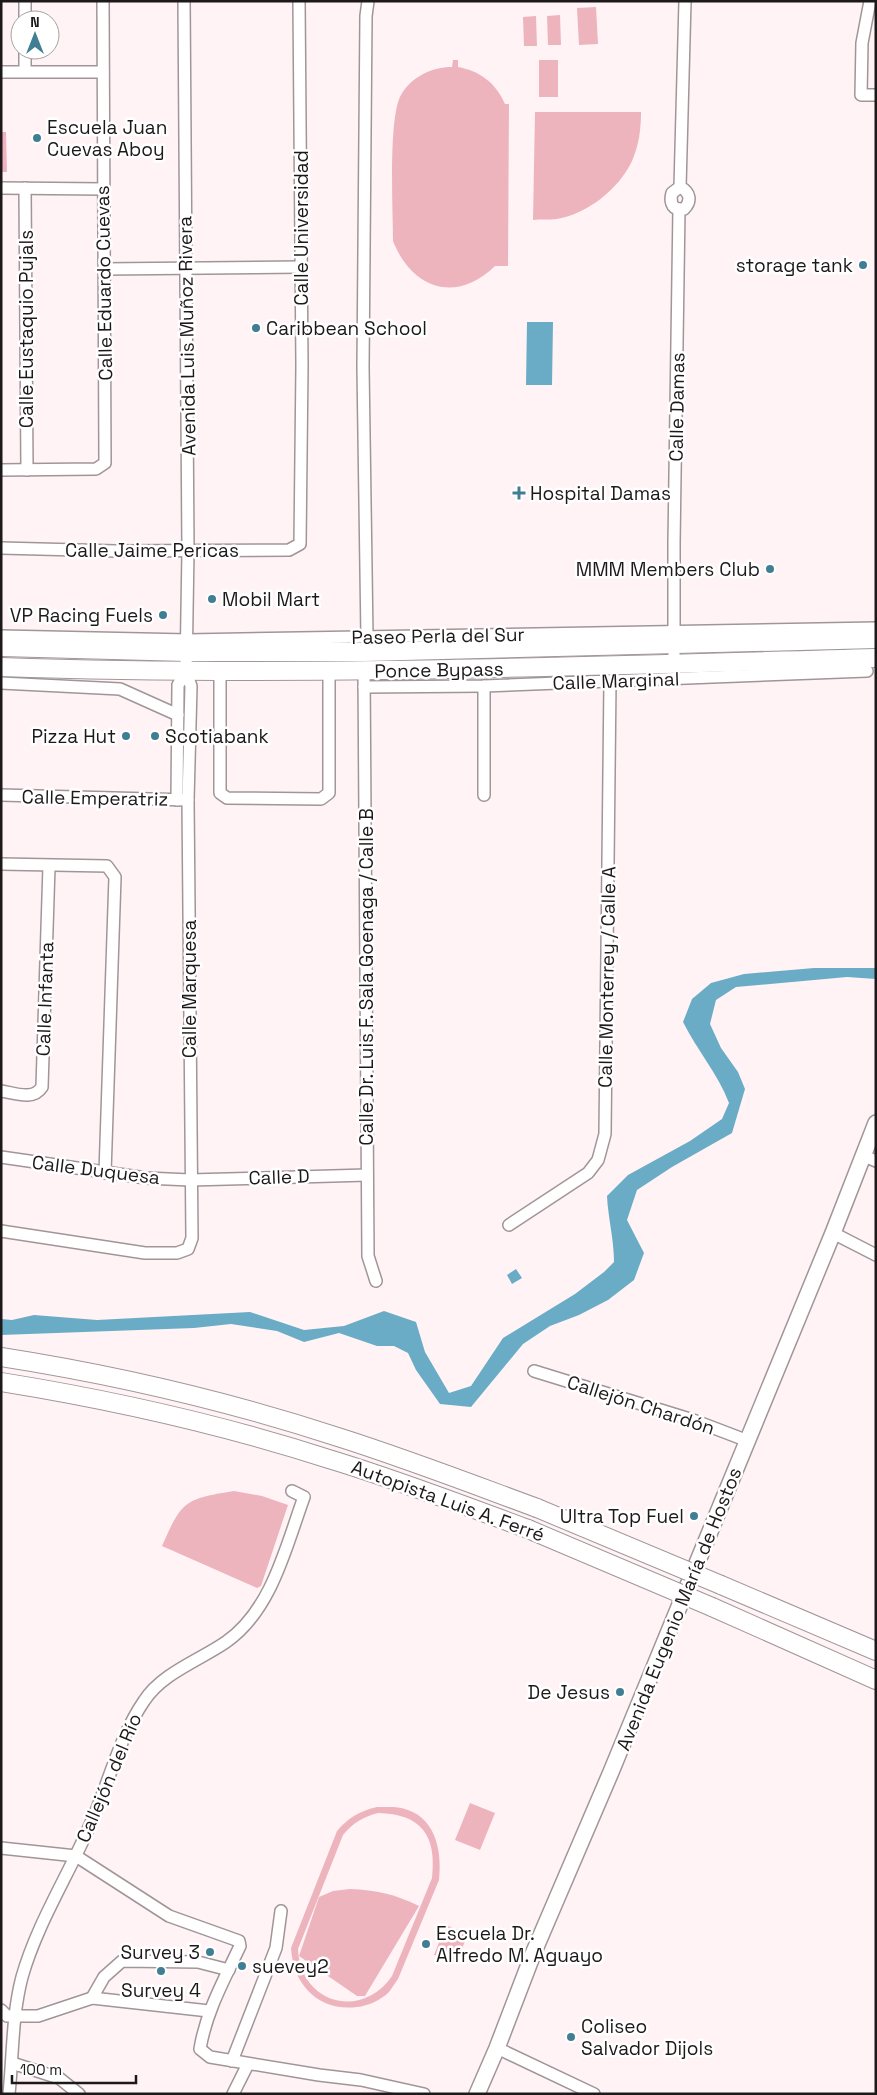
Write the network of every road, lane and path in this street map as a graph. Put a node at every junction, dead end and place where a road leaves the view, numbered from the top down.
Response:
1 (103, 1) edge
2 (184, 1) edge
3 (300, 1) edge
4 (368, 1) edge
5 (685, 1) edge
6 (870, 1) edge
7 (25, 60) edge
8 (25, 71) junction
9 (1, 72) edge
10 (103, 72) junction
11 (876, 95) edge
12 (1, 188) edge
13 (25, 188) junction
14 (103, 189) junction
15 (301, 267) junction
16 (186, 268) junction
17 (105, 269) junction
18 (1, 470) edge
19 (27, 470) junction
20 (300, 544) joint
21 (1, 548) edge
22 (188, 551) junction
23 (876, 628) edge
24 (1, 636) edge
25 (367, 637) junction
26 (674, 638) junction
27 (302, 639) junction
28 (876, 639) edge
29 (187, 646) junction
30 (1, 647) edge
31 (339, 652) junction
32 (872, 661) edge
33 (674, 664) junction
34 (2, 671) edge
35 (220, 671) junction
36 (186, 672) junction
37 (329, 672) junction
38 (364, 679) junction
39 (610, 681) junction
40 (484, 686) junction
41 (178, 715) junction
42 (177, 757) junction
43 (190, 757) junction
44 (1, 795) edge
45 (484, 795) dead end
46 (182, 800) junction
47 (1, 864) edge
48 (48, 866) junction
49 (1, 1091) edge
50 (876, 1123) edge
51 (1, 1157) edge
52 (869, 1158) edge
53 (105, 1173) junction
54 (367, 1175) junction
55 (190, 1180) junction
56 (508, 1226) dead end
57 (1, 1231) edge
58 (834, 1233) junction
59 (876, 1254) edge
60 (376, 1281) dead end
61 (1, 1357) edge
62 (534, 1371) dead end
63 (1, 1382) edge
64 (748, 1441) junction
65 (292, 1491) dead end
66 (876, 1651) edge
67 (815, 1653) junction
68 (876, 1680) edge
69 (876, 1692) edge
70 (1, 1848) edge
71 (76, 1856) junction
72 (281, 1911) dead end
73 (229, 1970) junction
74 (92, 1998) junction
75 (1, 2010) edge
76 (210, 2011) junction
77 (14, 2016) junction
78 (497, 2048) junction
79 (232, 2061) junction
80 (12, 2063) junction
81 (248, 2064) junction
82 (9, 2094) edge
83 (79, 2094) edge
84 (234, 2094) edge
85 (424, 2094) edge
86 (477, 2094) edge
87 (594, 2094) edge

1 - 10 street, Calle Eduardo Cuevas
2 - 16 street, Avenida Luis Muñoz Rivera
3 - 15 street, Calle Universidad
4 - 25 street
5 - 26 street, Calle Damas
6 - 11 street
7 - 8 street
8 - 9 street
8 - 10 street
10 - 14 street, Calle Eduardo Cuevas
12 - 13 street
13 - 14 street
13 - 19 street, Calle Eustaquio Pujals
14 - 17 street, Calle Eduardo Cuevas
15 - 16 street
15 - 20 street, Calle Universidad
16 - 17 street
16 - 22 street, Avenida Luis Muñoz Rivera
17 - 19 street, Calle Eduardo Cuevas
18 - 19 street
20 - 22 street, Calle Jaime Pericas
21 - 22 street, Calle Jaime Pericas
22 - 29 street, Avenida Luis Muñoz Rivera
23 - 26 street, Paseo Perla del Sur
24 - 29 street, Paseo Perla del Sur
25 - 26 street, Paseo Perla del Sur
25 - 27 street, Paseo Perla del Sur
26 - 28 highway, Ponce Bypass
26 - 31 highway, Ponce Bypass
26 - 33 street, Calle Damas
27 - 29 street, Paseo Perla del Sur
27 - 31 highway
29 - 30 highway, Ponce Bypass
29 - 31 highway, Ponce Bypass
29 - 36 street, Avenida Luis Muñoz Rivera
32 - 33 highway, Ponce Bypass
32 - 39 street, Calle Marginal
33 - 38 highway, Ponce Bypass
34 - 36 highway, Ponce Bypass
34 - 41 street
35 - 36 highway, Ponce Bypass
35 - 37 highway, Ponce Bypass
35 - 37 street
36 - 41 street, Calle Marquesa
36 - 43 street, Calle Marquesa
37 - 38 highway, Ponce Bypass
38 - 40 street, Calle Marginal
38 - 54 street, Calle Dr. Luis F. Sala Goenaga / Calle B
39 - 40 street, Calle Marginal
39 - 56 street, Calle Monterrey / Calle A
40 - 45 street
41 - 42 street, Calle Marquesa
42 - 43 street
42 - 46 street, Calle Marquesa
43 - 46 street, Calle Marquesa
44 - 46 street, Calle Emperatriz
46 - 55 street, Calle Marquesa
47 - 48 street
48 - 49 street, Calle Infanta
48 - 53 street
50 - 52 main road, Avenida Eugenio María de Hostos
51 - 53 street, Calle Duquesa
52 - 58 main road, Avenida Eugenio María de Hostos
53 - 55 street, Calle Duquesa
54 - 55 street, Calle D
54 - 60 street, Calle Dr. Luis F. Sala Goenaga / Calle B
55 - 57 street, Calle Marquesa
58 - 59 street
58 - 64 main road, Avenida Eugenio María de Hostos
61 - 66 highway, Autopista Luis A. Ferré, bridge
62 - 64 street, Callejón Chardón
63 - 67 highway, Autopista Luis A. Ferré, bridge
64 - 78 main road, Avenida Eugenio María de Hostos
65 - 71 street, Callejón del Río
67 - 68 highway, Autopista Luis A. Ferré
67 - 69 highway
70 - 71 street
71 - 73 street
71 - 77 street, Callejón del Río
72 - 79 street
73 - 74 street
73 - 76 street
74 - 76 street
74 - 77 street
75 - 77 street
76 - 79 street
77 - 80 street, Callejón del Río
78 - 86 main road, Avenida Eugenio María de Hostos
78 - 87 street
79 - 81 street
80 - 82 street, Callejón del Río
80 - 83 street
81 - 84 street
81 - 85 street

